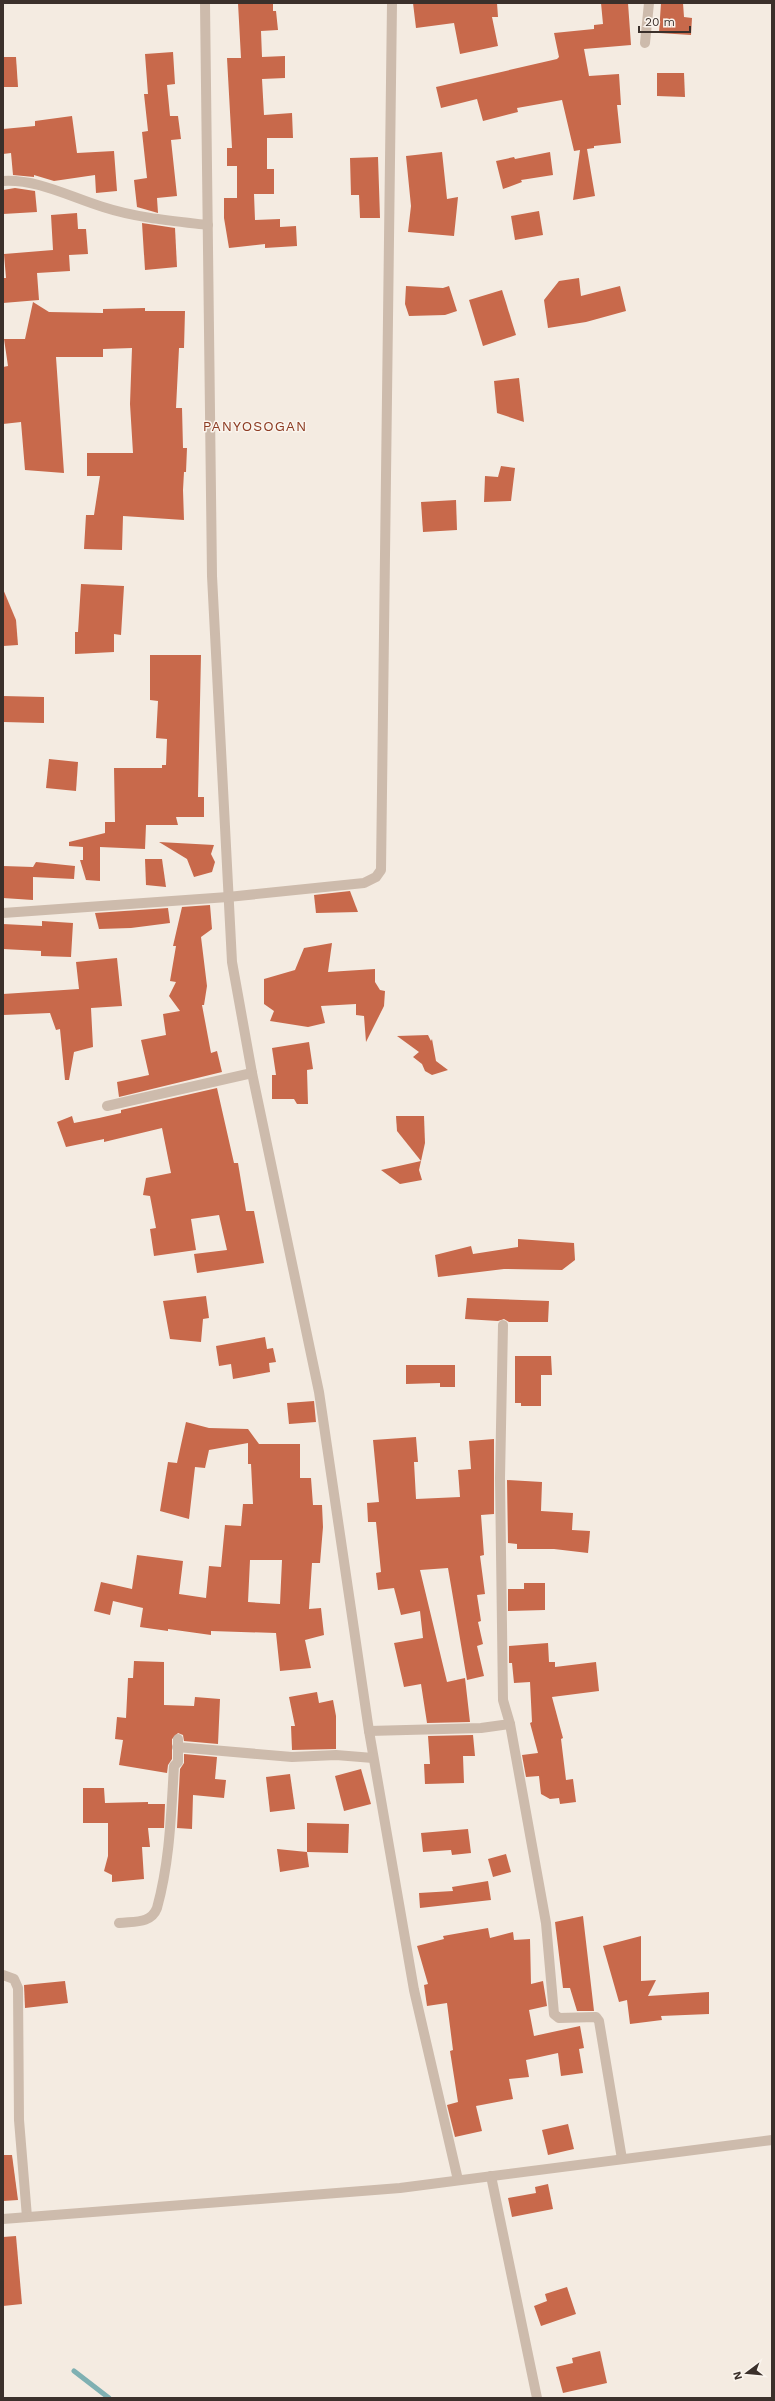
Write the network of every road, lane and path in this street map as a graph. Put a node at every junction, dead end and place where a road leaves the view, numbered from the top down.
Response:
1 (205, 3) edge
2 (392, 3) edge
3 (649, 3) edge
4 (645, 43) dead end
5 (3, 181) edge
6 (208, 225) junction
7 (228, 897) junction
8 (3, 914) edge
9 (252, 1072) junction
10 (107, 1106) dead end
11 (503, 1325) dead end
12 (510, 1724) junction
13 (368, 1731) junction
14 (373, 1758) junction
15 (119, 1923) dead end
16 (3, 1975) edge
17 (772, 2140) edge
18 (622, 2159) junction
19 (491, 2176) junction
20 (458, 2180) junction
21 (27, 2217) junction
22 (3, 2219) edge
23 (537, 2398) edge

1 - 6 street
2 - 7 street
3 - 4 street
5 - 6 street
6 - 7 street
7 - 8 street
7 - 9 street
9 - 10 street
9 - 13 street
11 - 12 street
12 - 13 street
12 - 18 street
13 - 14 street
14 - 15 street
14 - 20 street
16 - 21 street
17 - 18 street
18 - 19 street
19 - 20 street
19 - 23 street
20 - 21 street
21 - 22 street

